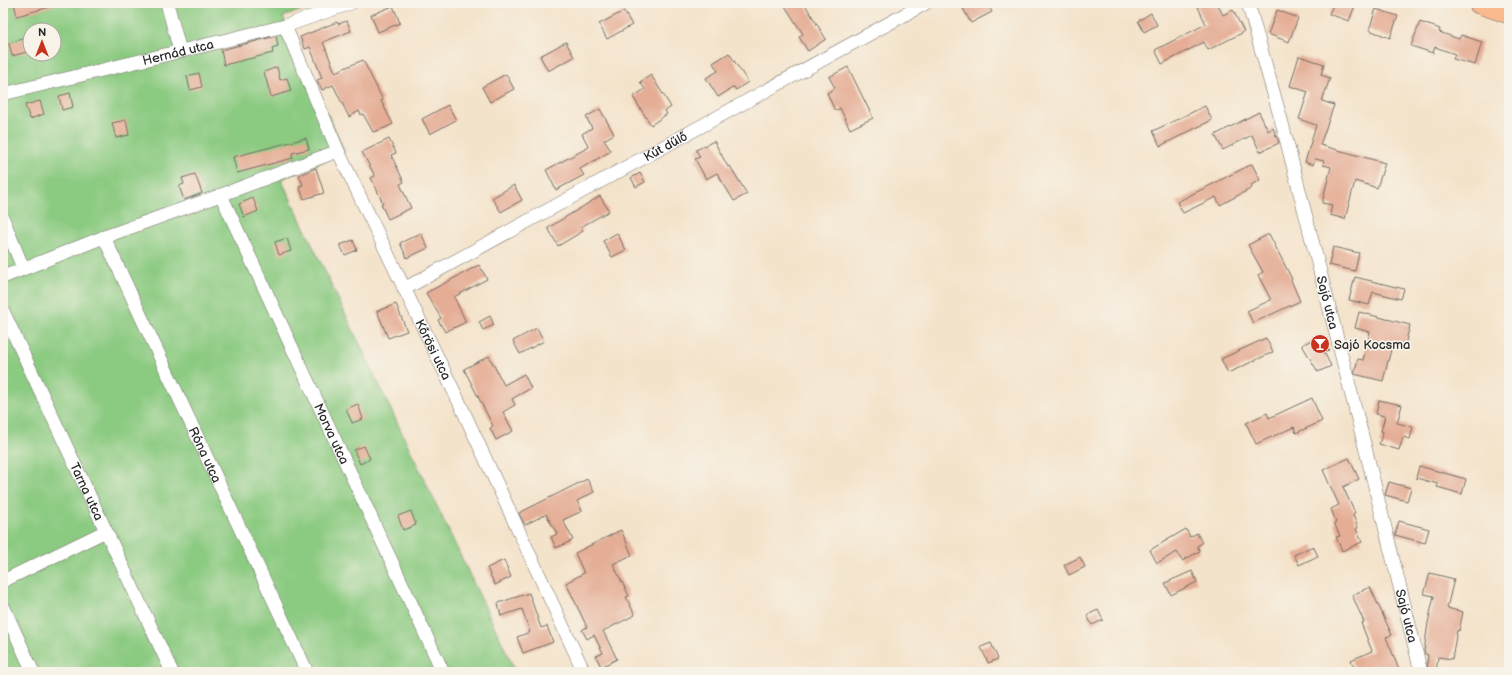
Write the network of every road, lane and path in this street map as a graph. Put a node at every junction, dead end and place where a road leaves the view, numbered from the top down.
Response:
1 (167, 3) edge
2 (350, 3) edge
3 (926, 3) edge
4 (1248, 3) edge
5 (1479, 3) edge
6 (1509, 12) edge
7 (285, 26) junction
8 (180, 51) junction
9 (3, 94) edge
10 (338, 151) junction
11 (221, 195) junction
12 (3, 219) edge
13 (104, 237) junction
14 (23, 268) junction
15 (3, 277) edge
16 (404, 289) junction
17 (3, 311) edge
18 (106, 531) junction
19 (3, 581) edge
20 (3, 606) edge
21 (33, 672) edge
22 (172, 672) edge
23 (307, 672) edge
24 (443, 672) edge
25 (584, 672) edge
26 (1421, 672) edge

1 - 8 street
2 - 7 street, Hernád utca
3 - 16 street, Kút dűlő
4 - 26 street, Sajó utca
5 - 6 main road
7 - 8 street, Hernád utca
7 - 10 street, Kőrösi utca
8 - 9 street, Hernád utca
10 - 11 street
10 - 16 street, Kőrösi utca
11 - 13 street
11 - 24 street, Morva utca
12 - 14 street
13 - 14 street
13 - 23 street, Róna utca
14 - 15 street
16 - 25 street, Kőrösi utca
17 - 18 street, Tarna utca
18 - 19 street
18 - 22 street, Tarna utca
20 - 21 street

